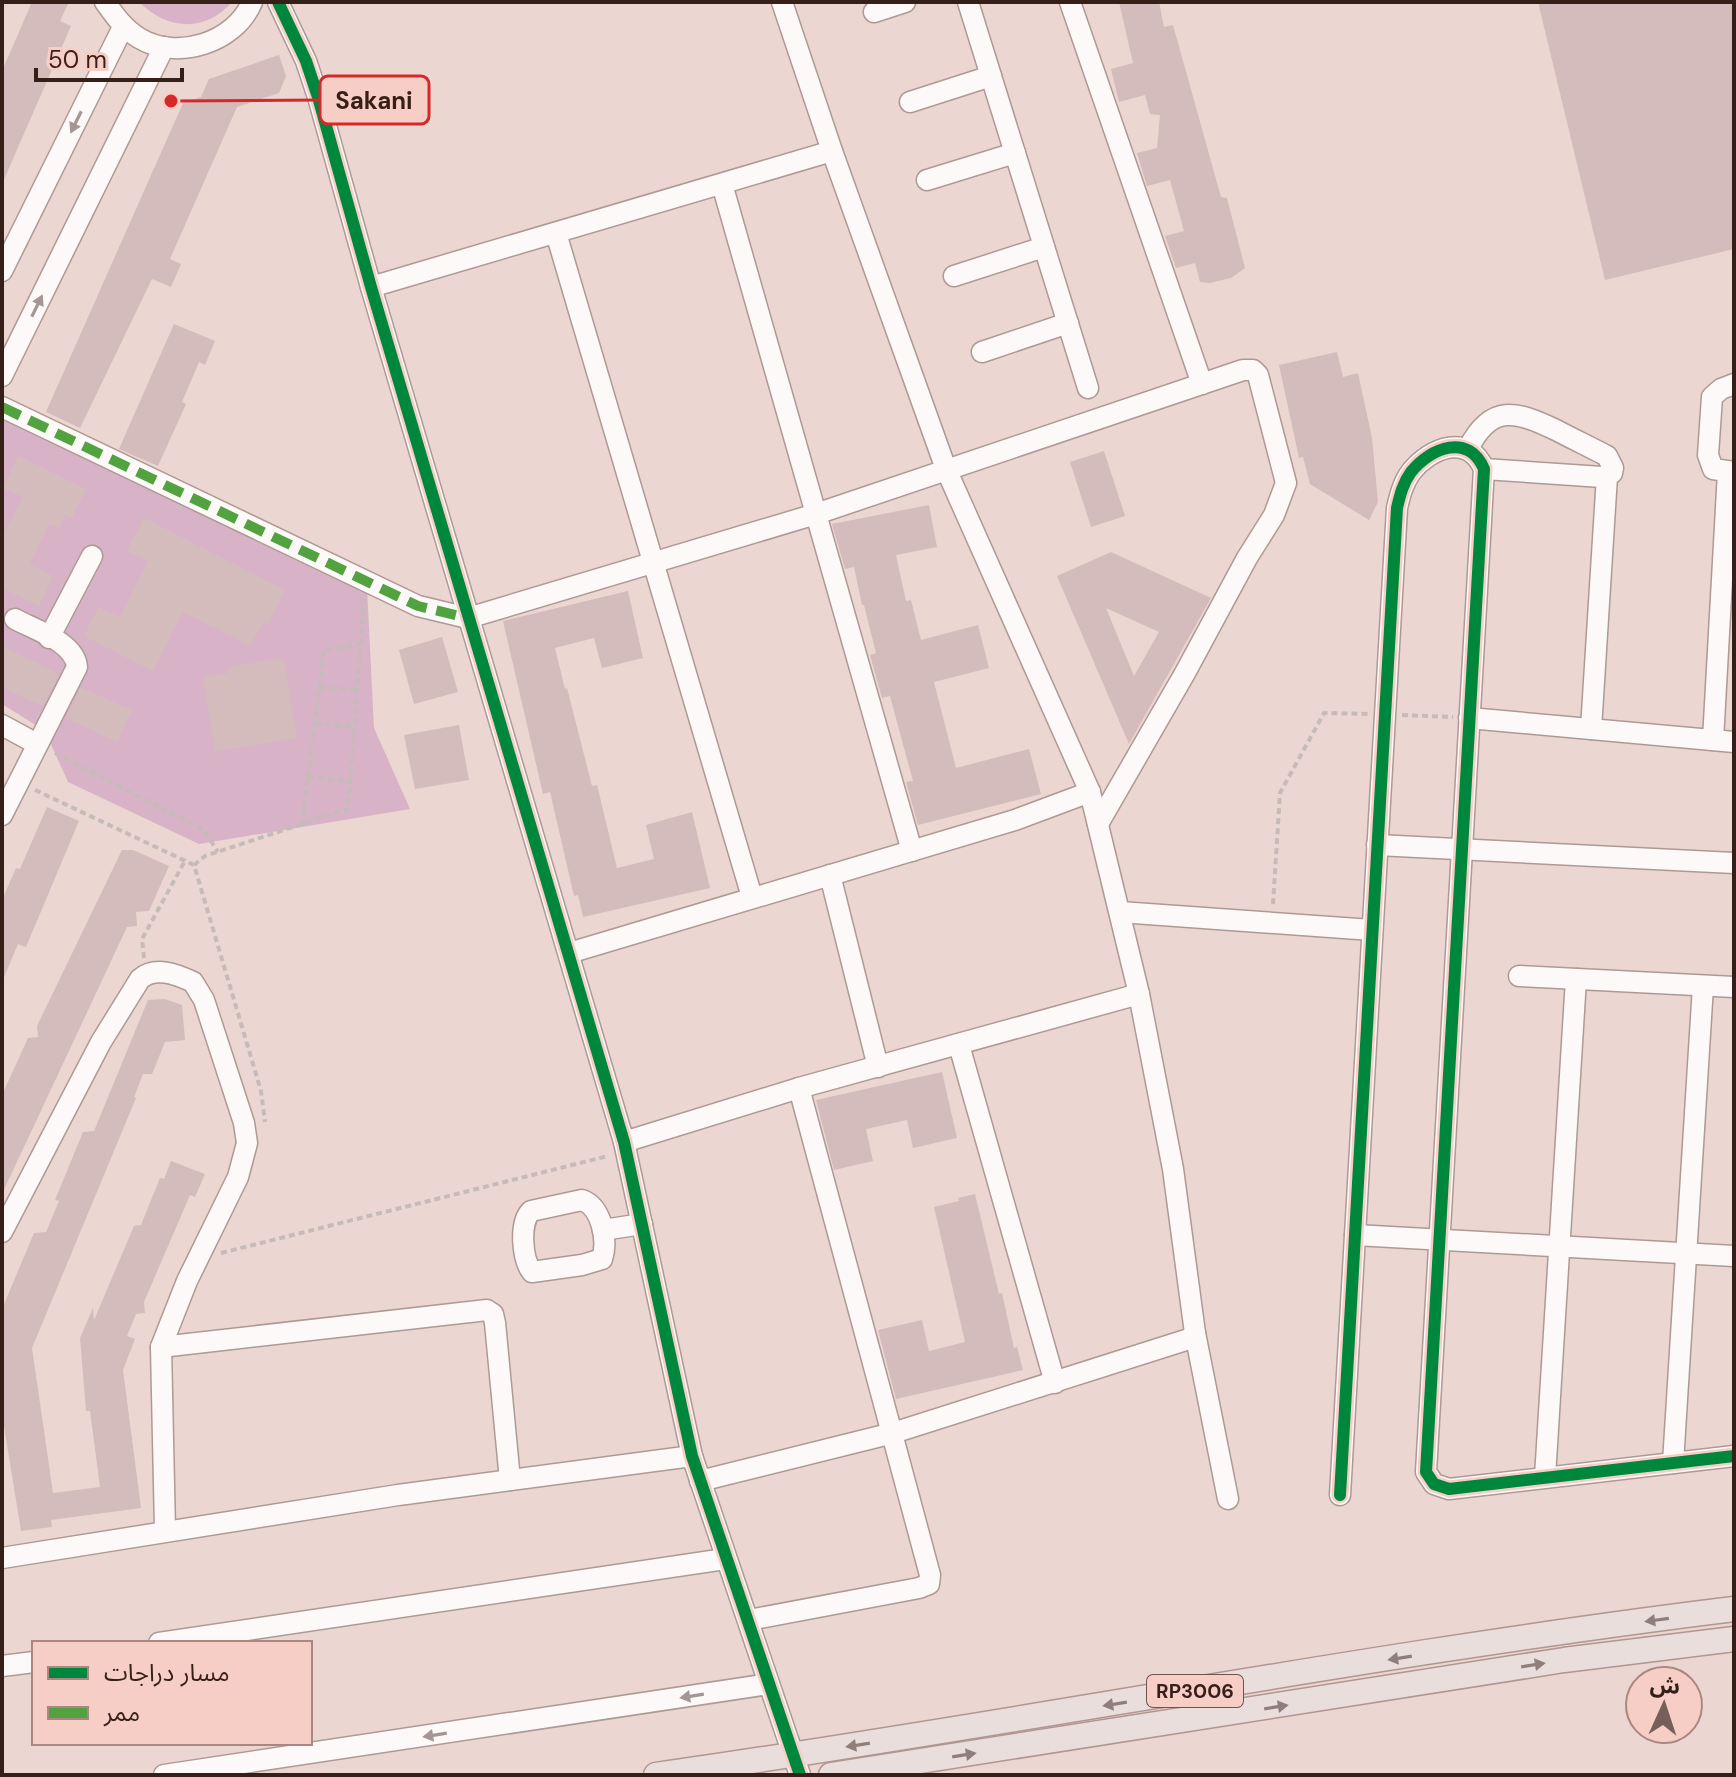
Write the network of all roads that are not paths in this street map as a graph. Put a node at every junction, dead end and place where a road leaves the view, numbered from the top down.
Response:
1 (105, 2) edge
2 (252, 2) edge
3 (278, 2) edge
4 (782, 2) edge
5 (905, 2) edge
6 (968, 2) edge
7 (1070, 2) edge
8 (874, 12) dead end
9 (123, 27) junction
10 (164, 47) junction
11 (991, 76) junction
12 (910, 102) dead end
13 (832, 151) junction
14 (1015, 153) junction
15 (927, 180) dead end
16 (722, 184) junction
17 (556, 233) junction
18 (1044, 247) junction
19 (2, 271) edge
20 (954, 276) dead end
21 (371, 287) junction
22 (1068, 323) junction
23 (982, 352) dead end
24 (2, 376) edge
25 (1202, 384) junction
26 (1734, 384) edge
27 (1088, 388) dead end
28 (2, 407) edge
29 (1468, 449) junction
30 (946, 469) junction
31 (1484, 469) junction
32 (1731, 472) edge
33 (1607, 476) junction
34 (816, 514) junction
35 (92, 556) dead end
36 (653, 561) junction
37 (468, 618) junction
38 (15, 619) dead end
39 (49, 638) junction
40 (1469, 718) junction
41 (2, 725) edge
42 (1591, 729) junction
43 (1713, 740) junction
44 (1734, 742) edge
45 (37, 744) junction
46 (1090, 792) junction
47 (2, 815) edge
48 (1098, 824) junction
49 (1377, 845) junction
50 (1462, 850) junction
51 (912, 851) junction
52 (1734, 863) edge
53 (830, 875) junction
54 (752, 897) junction
55 (1120, 912) junction
56 (1372, 930) junction
57 (569, 953) junction
58 (1519, 976) dead end
59 (1576, 979) junction
60 (1703, 986) junction
61 (1734, 987) edge
62 (1139, 994) junction
63 (959, 1045) junction
64 (878, 1067) junction
65 (799, 1088) junction
66 (625, 1147) junction
67 (642, 1224) junction
68 (603, 1230) junction
69 (2, 1232) edge
70 (1355, 1235) junction
71 (1438, 1240) junction
72 (1559, 1246) junction
73 (1687, 1253) junction
74 (1734, 1256) edge
75 (1195, 1333) junction
76 (161, 1347) junction
77 (1055, 1383) junction
78 (893, 1433) junction
79 (692, 1456) junction
80 (1734, 1456) edge
81 (1673, 1463) junction
82 (1545, 1477) junction
83 (510, 1480) junction
84 (700, 1481) junction
85 (1340, 1495) dead end
86 (1228, 1499) dead end
87 (165, 1530) junction
88 (2, 1558) edge
89 (725, 1559) junction
90 (1734, 1609) edge
91 (749, 1620) junction
92 (1734, 1639) edge
93 (172, 1641) edge
94 (32, 1662) edge
95 (2, 1666) edge
96 (769, 1684) junction
97 (798, 1765) edge
98 (164, 1775) edge
99 (656, 1775) edge
100 (831, 1775) edge

1 - 9 street
2 - 10 street
3 - 21 street
4 - 13 street
5 - 8 street
6 - 11 street
7 - 25 street
9 - 10 street
9 -> 19 street
24 -> 10 street
11 - 12 street
11 - 14 street
13 - 16 street
13 - 30 street
14 - 15 street
14 - 18 street
16 - 17 street
16 - 34 street
17 - 21 street
17 - 36 street
18 - 20 street
18 - 22 street
21 - 37 street
22 - 23 street
22 - 27 street
25 - 30 street
25 - 48 street
26 - 32 street
28 - 37 street
29 - 31 street
29 - 33 street
29 - 49 street
30 - 34 street
30 - 46 street
31 - 33 street
31 - 40 street
32 - 43 street
33 - 42 street
34 - 36 street
34 - 51 street
35 - 39 street
36 - 37 street
36 - 54 street
37 - 57 street
38 - 39 street
39 - 45 street
40 - 42 street
40 - 50 street
41 - 45 street
42 - 43 street
43 - 44 street
45 - 47 street
46 - 48 street
46 - 51 street
48 - 55 street
49 - 50 street
49 - 56 street
50 - 52 street
50 - 71 street
51 - 53 street
53 - 54 street
53 - 64 street
54 - 57 street
55 - 56 street
55 - 62 street
56 - 70 street
57 - 66 street
58 - 59 street
59 - 60 street
59 - 72 street
60 - 61 street
60 - 73 street
62 - 63 street
62 - 75 street
63 - 64 street
63 - 77 street
64 - 65 street
65 - 66 street
65 - 78 street
66 - 67 street
67 - 68 street
67 - 79 street
68 - 68 street
69 - 76 street
70 - 71 street
70 - 85 street
71 - 72 street
71 - 82 street
72 - 73 street
72 - 82 street
73 - 74 street
73 - 81 street
75 - 77 street
75 - 86 street
76 - 83 street
76 - 87 street
77 - 78 street
78 - 84 street
78 - 91 street
79 - 83 street
79 - 84 street
80 - 81 street
81 - 82 street
83 - 87 street
84 - 89 street
87 - 88 street
89 - 91 street
89 - 93 street
90 -> 97 main road, RP3006
91 - 96 street
100 -> 92 main road, RP3006
94 - 95 street
96 - 97 street
96 -> 98 street
97 - 99 main road, RP3006

